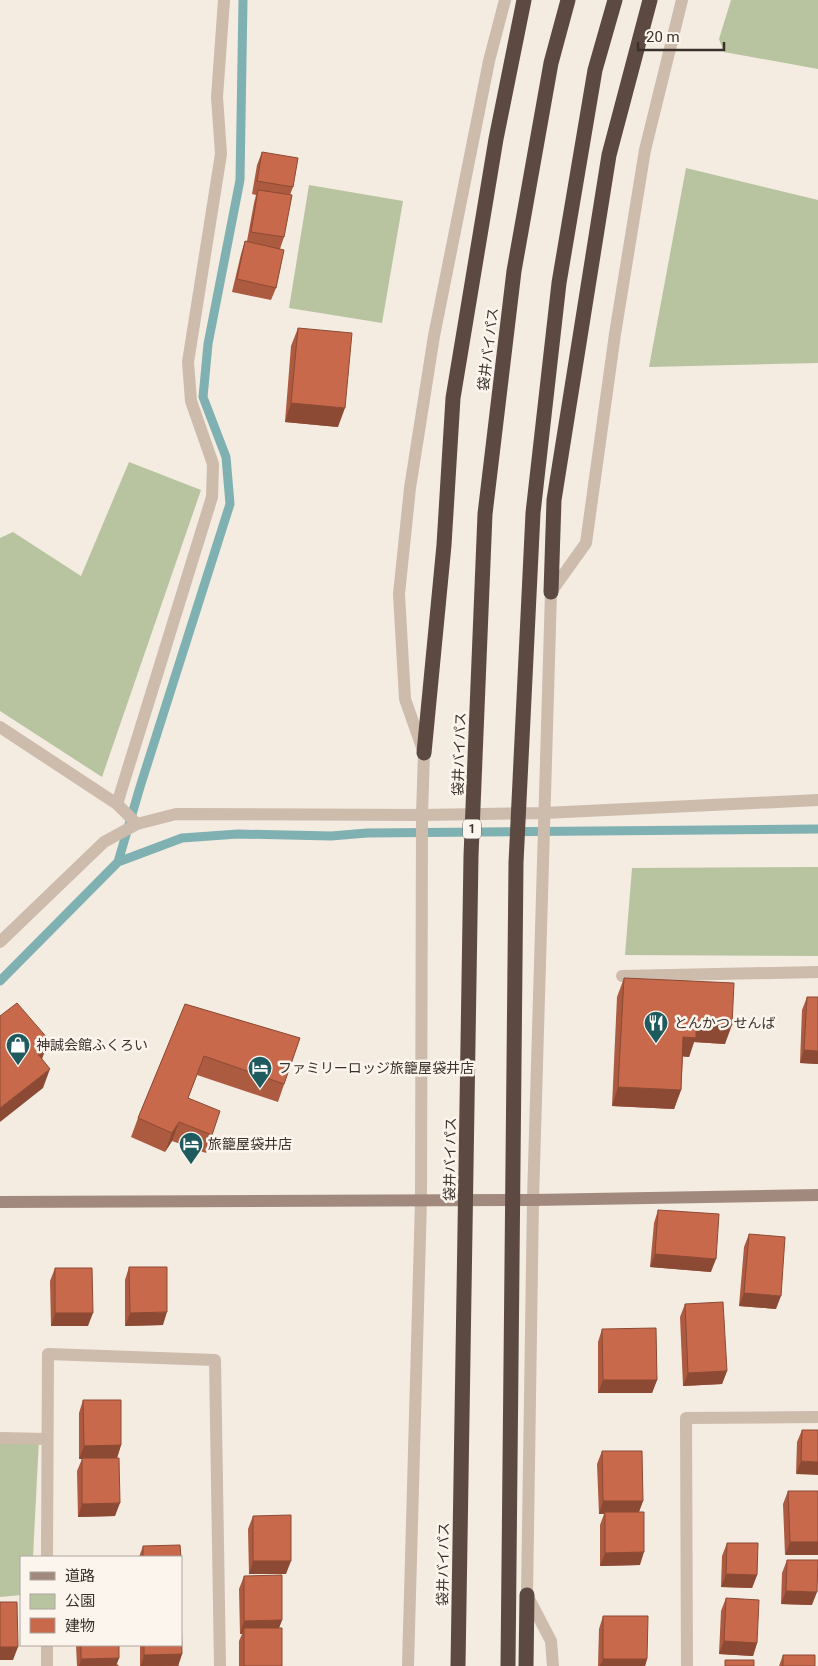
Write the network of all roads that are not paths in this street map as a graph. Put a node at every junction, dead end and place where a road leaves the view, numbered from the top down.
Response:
1 (224, 0) edge
2 (505, 0) edge
3 (524, 0) edge
4 (568, 0) edge
5 (614, 0) edge
6 (650, 0) edge
7 (682, 0) edge
8 (551, 592) junction
9 (0, 727) edge
10 (424, 753) junction
11 (818, 800) edge
12 (117, 804) junction
13 (544, 813) junction
14 (422, 815) junction
15 (137, 824) junction
16 (0, 942) edge
17 (818, 972) edge
18 (622, 976) dead end
19 (818, 1195) edge
20 (421, 1200) junction
21 (533, 1200) junction
22 (0, 1202) edge
23 (818, 1417) edge
24 (0, 1438) edge
25 (48, 1439) junction
26 (47, 1556) edge
27 (527, 1595) junction
28 (47, 1646) edge
29 (47, 1666) edge
30 (220, 1666) edge
31 (408, 1666) edge
32 (458, 1666) edge
33 (508, 1666) edge
34 (526, 1666) edge
35 (553, 1666) edge
36 (687, 1666) edge

1 - 12 street
2 - 10 street
3 - 10 highway
4 - 32 highway, 袋井バイパス / 1
5 - 33 highway
6 - 8 highway
7 - 8 street
8 - 13 street
9 - 12 street
10 - 14 street
11 - 13 street
12 - 15 street
13 - 14 street
13 - 21 street
14 - 15 street
14 - 20 street
15 - 16 street
17 - 18 street
19 - 21 street
20 - 21 street
20 - 22 street
20 - 31 street
21 - 27 street
23 - 36 street
24 - 25 street
25 - 26 street
25 - 30 street
27 - 34 highway
27 - 35 street
28 - 29 street

